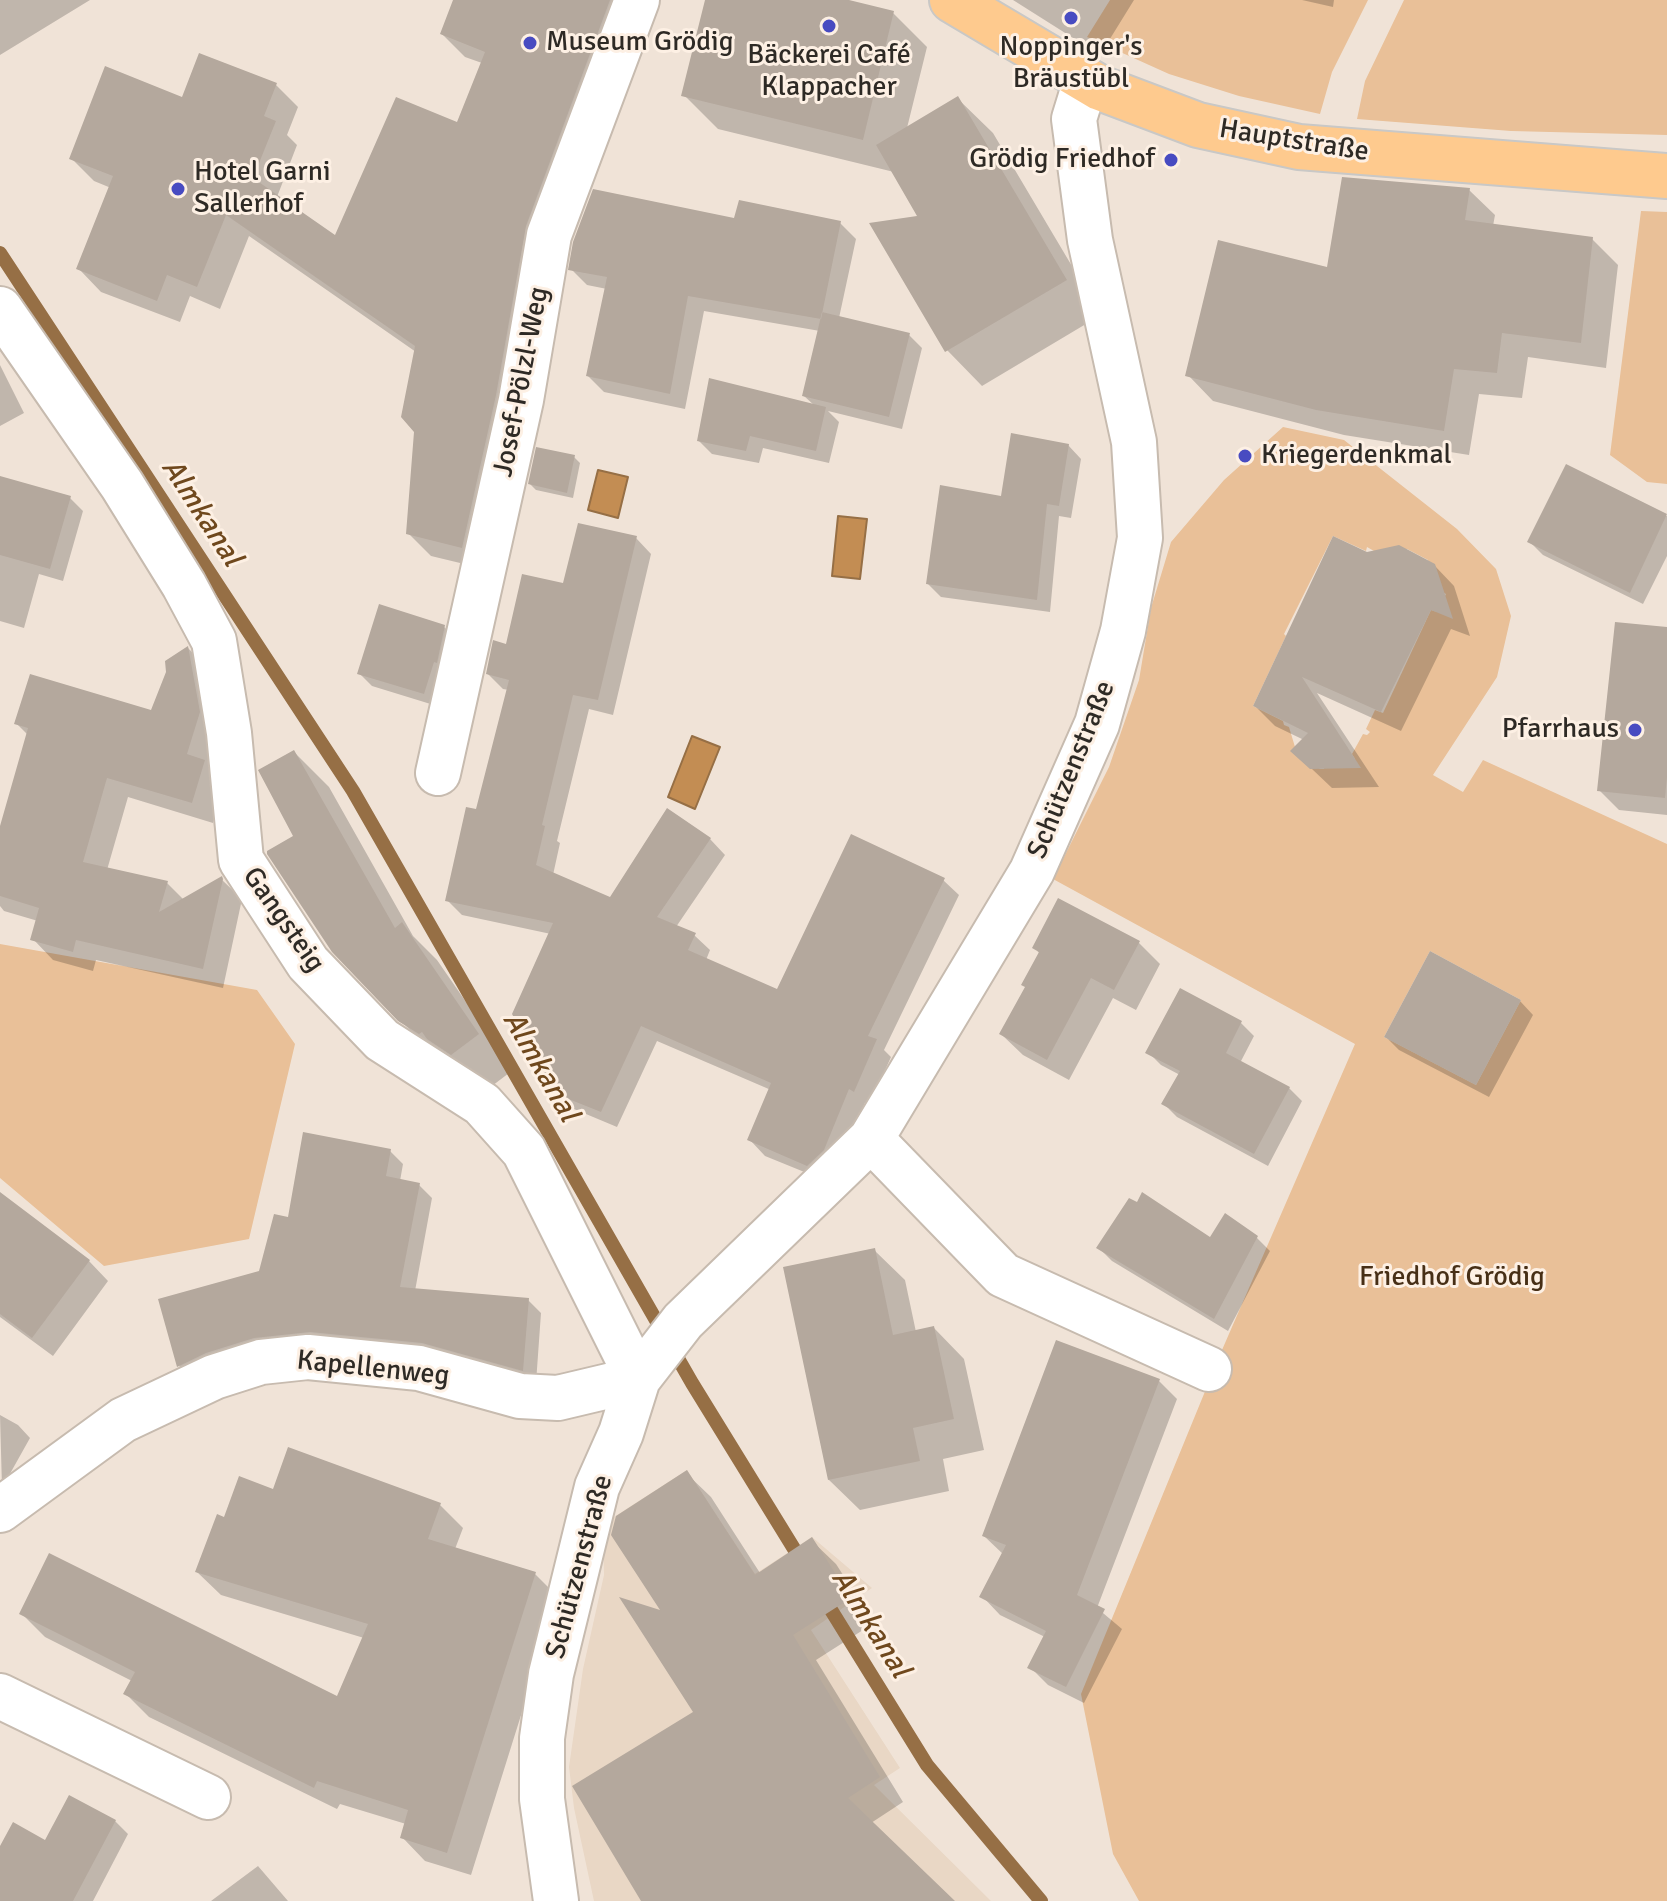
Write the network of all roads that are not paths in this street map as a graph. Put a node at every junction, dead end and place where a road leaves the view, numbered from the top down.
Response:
1 (637, 0) edge
2 (952, 0) edge
3 (1086, 80) junction
4 (1667, 176) edge
5 (0, 309) edge
6 (438, 773) dead end
7 (871, 1139) junction
8 (1209, 1369) dead end
9 (645, 1370) junction
10 (0, 1510) edge
11 (0, 1696) edge
12 (208, 1797) dead end
13 (556, 1901) edge

1 - 6 street, Josef-Pölzl-Weg
2 - 3 main road, Hauptstraße
3 - 4 main road, Hauptstraße
3 - 7 street, Schützenstraße
5 - 9 street, Gangsteig
7 - 8 street
7 - 9 street, Schützenstraße
9 - 10 street, Kapellenweg
9 - 13 street, Schützenstraße
11 - 12 street

